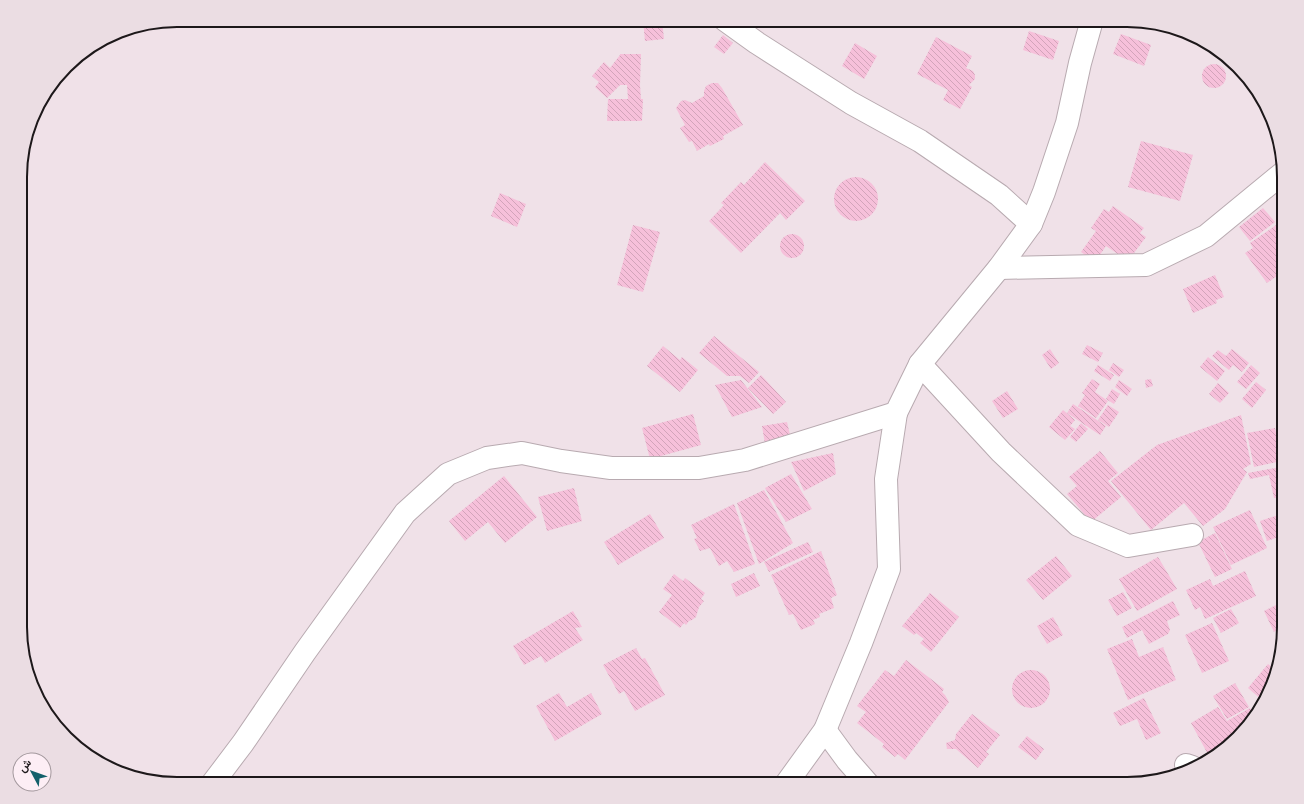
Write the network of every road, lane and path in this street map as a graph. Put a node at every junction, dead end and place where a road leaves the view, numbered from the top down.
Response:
1 (735, 27) edge
2 (1090, 27) edge
3 (1277, 178) edge
4 (1031, 224) junction
5 (999, 268) junction
6 (920, 364) junction
7 (896, 413) junction
8 (1192, 535) dead end
9 (825, 730) junction
10 (217, 777) edge
11 (791, 777) edge
12 (862, 777) edge

1 - 4 street
2 - 4 street
3 - 5 street
4 - 5 street
5 - 6 street
6 - 7 street
6 - 8 street
7 - 9 street
7 - 10 street
9 - 11 street
9 - 12 street

